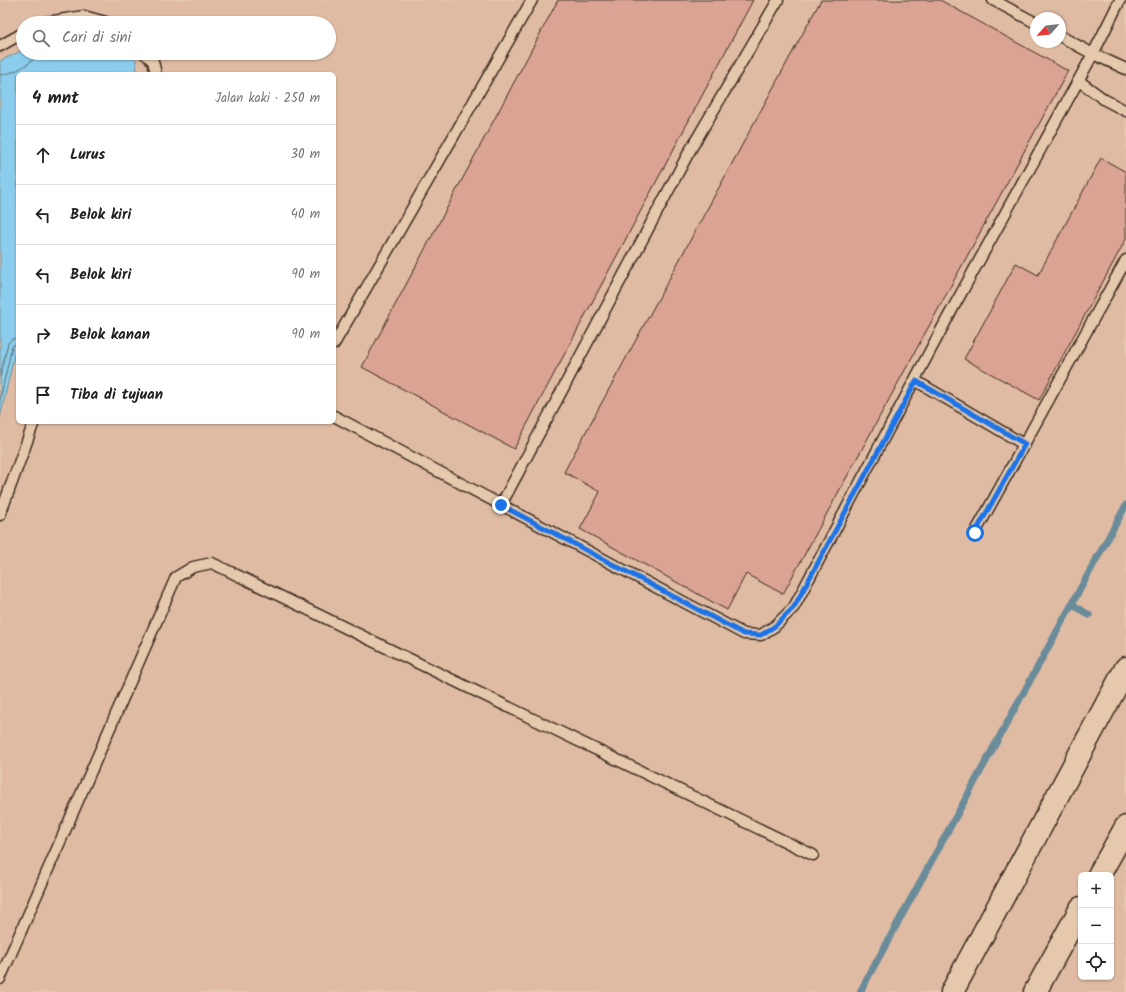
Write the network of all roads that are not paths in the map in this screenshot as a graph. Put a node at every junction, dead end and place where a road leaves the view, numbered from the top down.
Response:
1 (532, 0) edge
2 (778, 0) edge
3 (993, 0) edge
4 (1120, 0) edge
5 (1030, 20) edge
6 (16, 37) edge
7 (1066, 39) edge
8 (0, 46) edge
9 (1093, 54) junction
10 (152, 60) edge
11 (1126, 69) edge
12 (156, 72) edge
13 (1079, 81) junction
14 (1126, 111) edge
15 (1126, 260) edge
16 (336, 341) edge
17 (916, 381) junction
18 (336, 417) edge
19 (33, 424) edge
20 (1025, 444) junction
21 (501, 505) junction
22 (0, 515) edge
23 (975, 533) dead end
24 (1126, 668) edge
25 (1126, 827) edge
26 (813, 855) dead end
27 (1101, 872) edge
28 (1078, 913) edge
29 (0, 979) edge
30 (952, 992) edge
31 (1035, 992) edge

1 - 16 lane
2 - 21 lane
3 - 5 lane
4 - 9 lane
6 - 8 lane
7 - 9 lane
9 - 11 lane
9 - 13 lane
10 - 12 lane
13 - 14 lane
13 - 17 lane
15 - 20 lane
17 - 20 lane
17 - 21 lane
18 - 21 lane
19 - 22 lane
20 - 23 lane
24 - 30 street
25 - 27 street
26 - 29 lane
28 - 31 street

